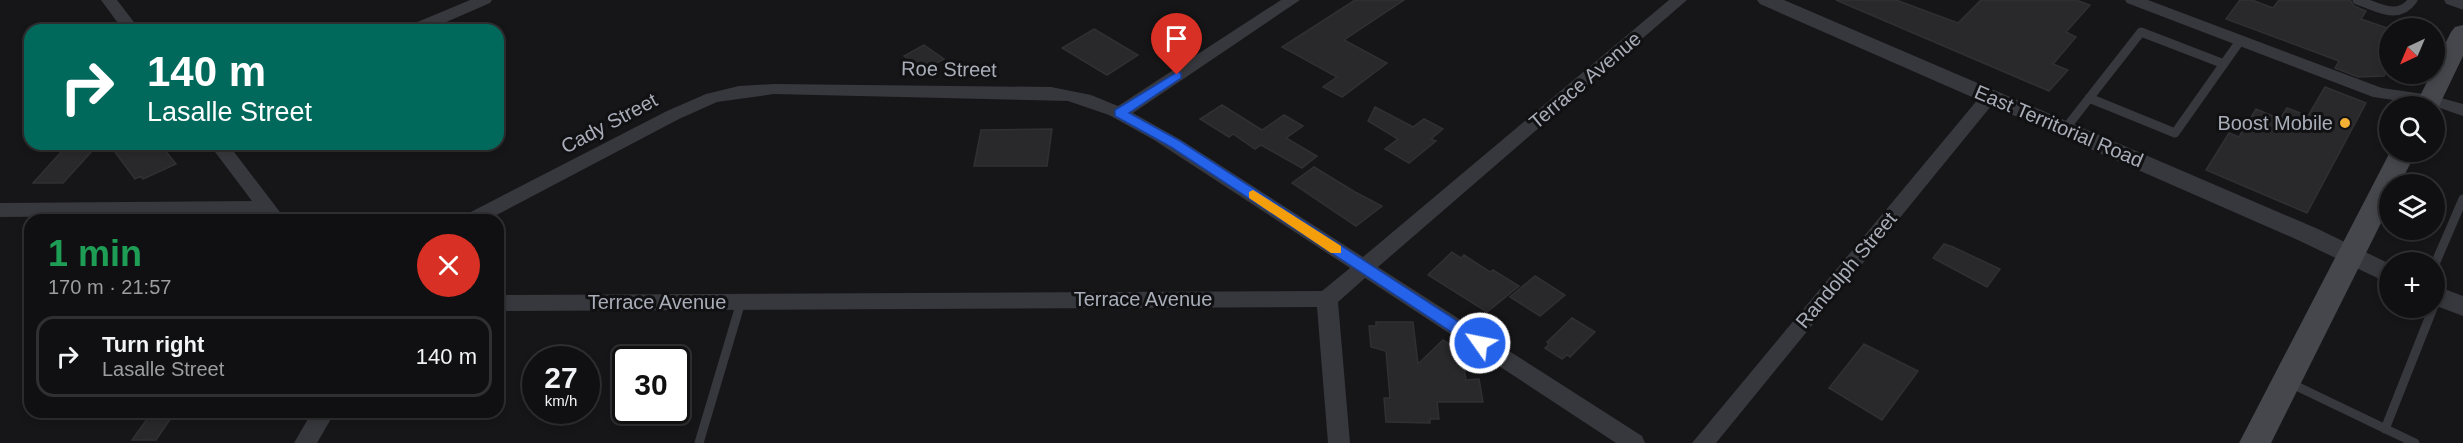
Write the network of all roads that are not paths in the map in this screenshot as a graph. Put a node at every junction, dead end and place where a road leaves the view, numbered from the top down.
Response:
1 (109, 0) edge
2 (484, 0) edge
3 (1292, 0) edge
4 (1678, 0) edge
5 (1767, 0) edge
6 (2133, 0) edge
7 (2357, 0) edge
8 (2413, 0) edge
9 (2449, 0) edge
10 (2463, 5) edge
11 (127, 24) edge
12 (428, 24) edge
13 (2463, 32) edge
14 (2240, 41) junction
15 (2224, 64) junction
16 (774, 89) joint
17 (1990, 96) junction
18 (2392, 96) edge
19 (2432, 96) edge
20 (2089, 98) junction
21 (2445, 107) edge
22 (2463, 110) edge
23 (1120, 113) junction
24 (2065, 129) junction
25 (223, 150) edge
26 (2398, 162) edge
27 (2463, 199) edge
28 (2, 213) edge
29 (272, 214) edge
30 (483, 214) edge
31 (2440, 252) edge
32 (2349, 255) junction
33 (1364, 267) junction
34 (2379, 270) edge
35 (1327, 299) junction
36 (741, 302) junction
37 (2445, 302) edge
38 (504, 303) edge
39 (2463, 307) edge
40 (2428, 318) edge
41 (2287, 381) junction
42 (320, 418) edge
43 (2385, 429) junction
44 (305, 443) edge
45 (699, 443) edge
46 (1338, 443) edge
47 (1634, 443) edge
48 (1703, 443) edge
49 (2255, 443) edge
50 (2415, 443) edge

1 - 11 street
2 - 12 street
3 - 23 street
4 - 33 street, Terrace Avenue
5 - 17 street, East Territorial Road
6 - 14 street
7 - 8 lane
9 - 10 lane
13 - 19 main road
14 - 15 lane
14 - 18 street
15 - 20 lane
15 - 20 lane
16 - 23 street, Roe Street
16 - 30 street, Cady Street
17 - 24 street, East Territorial Road
17 - 48 street, Randolph Street
20 - 24 lane
21 - 22 street
23 - 33 street, Roe Street
24 - 32 street, East Territorial Road
25 - 29 street
26 - 32 main road
27 - 31 lane
28 - 29 street
32 - 34 street, East Territorial Road
32 - 41 main road
33 - 35 street, Terrace Avenue
33 - 47 street, Roe Street
35 - 36 street, Terrace Avenue
35 - 46 street
36 - 38 street, Terrace Avenue
36 - 45 lane
37 - 39 street
40 - 43 lane
41 - 43 lane
41 - 49 main road
42 - 44 street
43 - 50 lane

